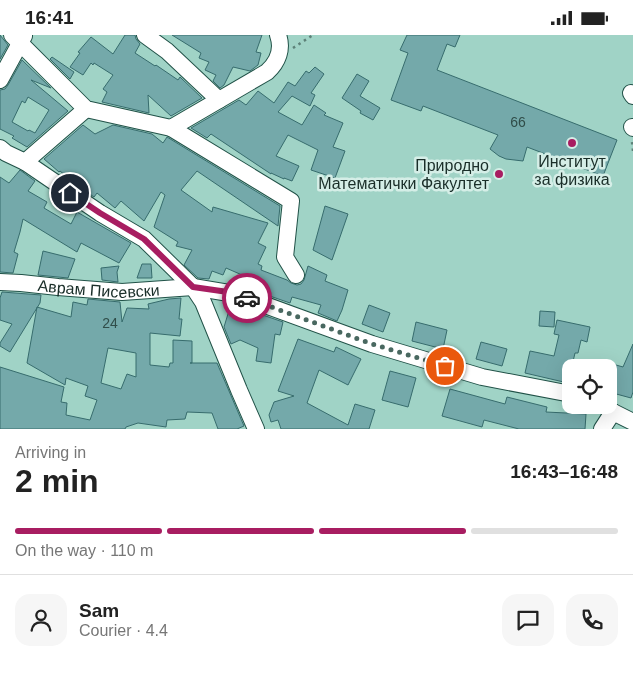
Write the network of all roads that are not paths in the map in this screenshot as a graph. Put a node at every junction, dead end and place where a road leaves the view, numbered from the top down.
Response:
1 (145, 35) edge
2 (278, 35) edge
3 (18, 38) edge
4 (0, 80) edge
5 (219, 100) junction
6 (86, 109) junction
7 (171, 128) junction
8 (2, 153) edge
9 (25, 162) junction
10 (296, 275) dead end
11 (0, 282) edge
12 (193, 287) junction
13 (562, 391) edge
14 (617, 413) edge
15 (606, 414) edge
16 (633, 422) edge
17 (256, 429) edge
18 (602, 429) edge

1 - 5 street
2 - 5 street
3 - 4 street
3 - 6 street
5 - 7 street
6 - 7 street
6 - 9 street
7 - 10 street
8 - 9 street
9 - 12 street
11 - 12 street, Аврам Писевски
12 - 13 street, Аврам Писевски
12 - 17 street
14 - 16 street
15 - 18 street

